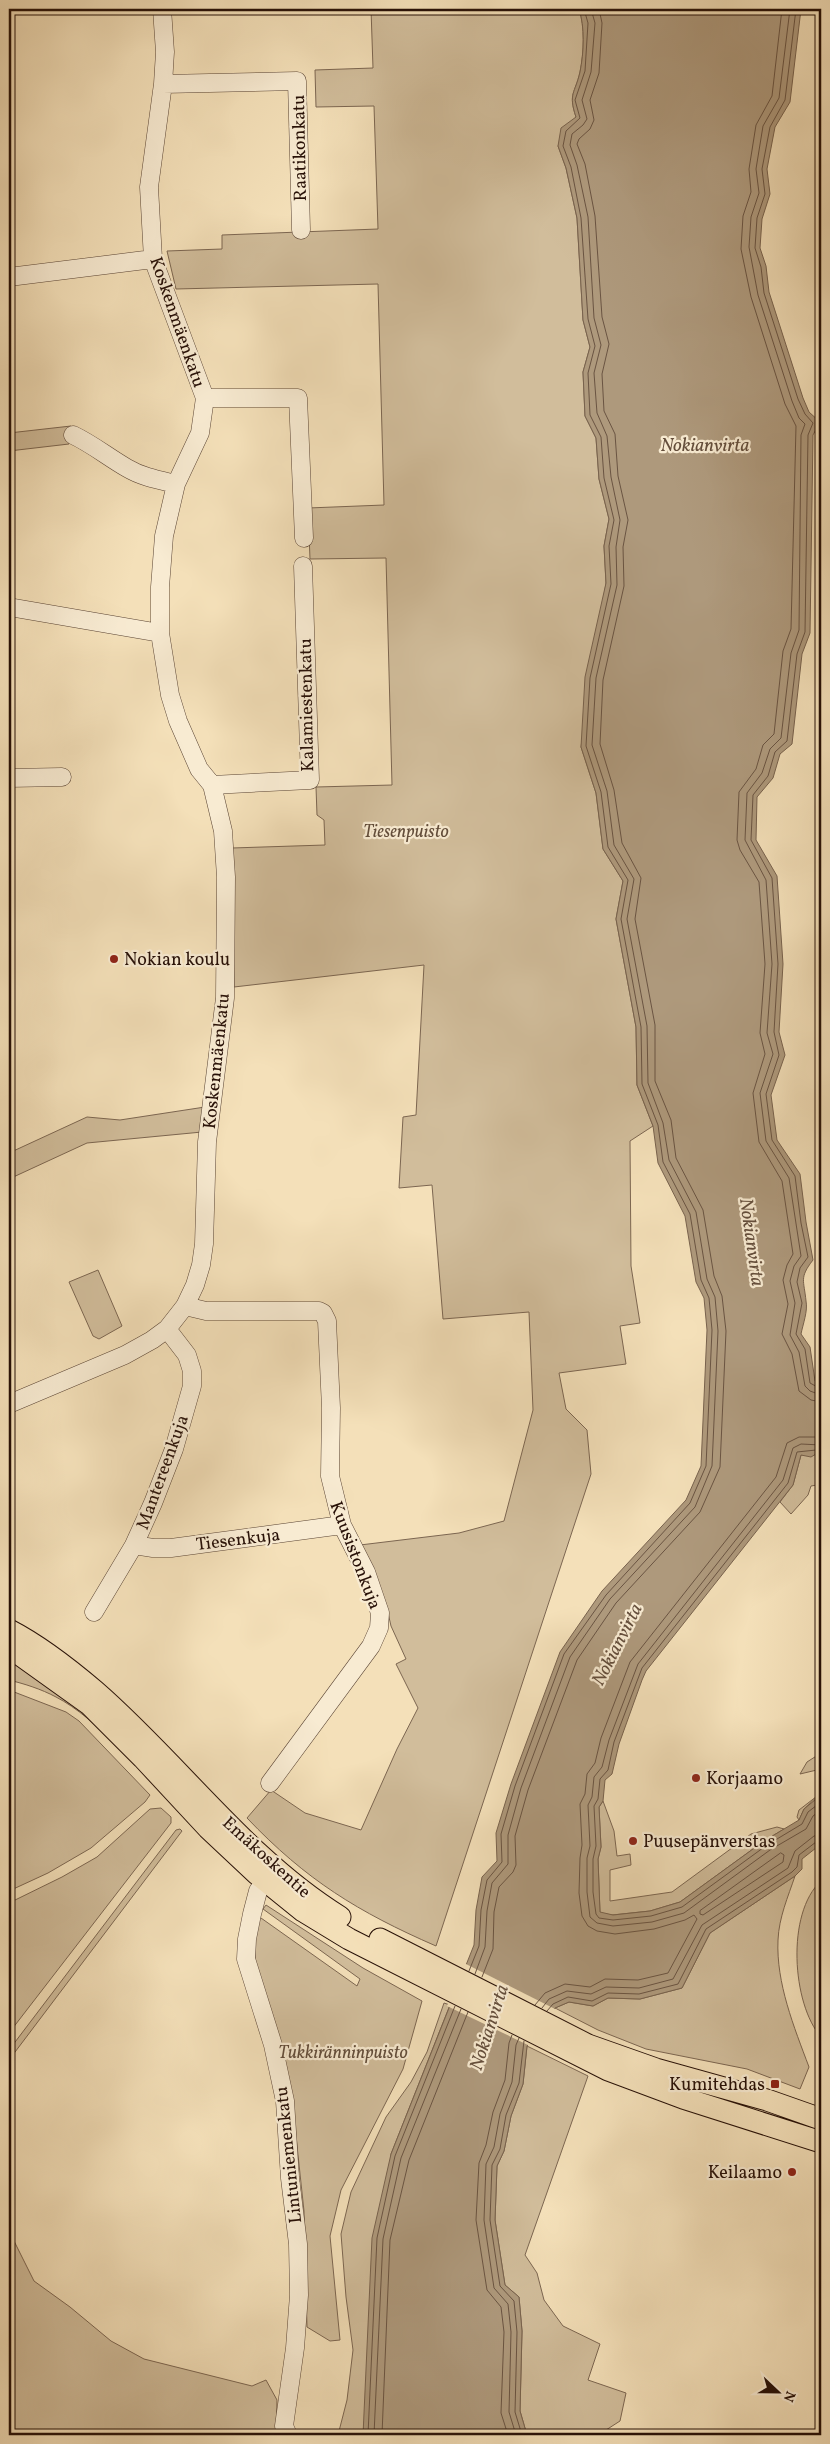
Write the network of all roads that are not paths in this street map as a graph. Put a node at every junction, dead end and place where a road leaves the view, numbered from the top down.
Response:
1 (162, 9) edge
2 (163, 84) junction
3 (301, 230) dead end
4 (153, 259) junction
5 (9, 277) edge
6 (205, 398) junction
7 (73, 435) dead end
8 (176, 484) junction
9 (304, 538) dead end
10 (303, 566) dead end
11 (9, 607) edge
12 (160, 633) junction
13 (62, 777) dead end
14 (9, 778) edge
15 (212, 785) junction
16 (185, 1306) junction
17 (166, 1329) junction
18 (9, 1404) edge
19 (342, 1525) junction
20 (134, 1545) junction
21 (94, 1612) dead end
22 (9, 1630) edge
23 (9, 1647) edge
24 (270, 1783) dead end
25 (265, 1881) junction
26 (425, 1970) junction
27 (585, 2052) junction
28 (821, 2119) edge
29 (821, 2142) edge
30 (288, 2435) edge

1 - 2 street, Koskenmäenkatu
2 - 3 street, Raatikonkatu
2 - 4 street, Koskenmäenkatu
4 - 5 street
4 - 6 street, Koskenmäenkatu
6 - 8 street, Koskenmäenkatu
6 - 9 street
7 - 8 street
8 - 12 street, Koskenmäenkatu
10 - 15 street, Kalamiestenkatu
11 - 12 street
12 - 15 street, Koskenmäenkatu
13 - 14 street
15 - 16 street, Koskenmäenkatu
16 - 17 street, Koskenmäenkatu
16 - 19 street, Kuusistonkuja
17 - 18 street, Koskenmäenkatu
17 - 20 street, Mantereenkuja
19 - 20 street, Tiesenkuja
19 - 24 street, Kuusistonkuja
20 - 21 street, Mantereenkuja
22 - 26 main road, Emäkoskentie
23 - 25 main road, Emäkoskentie
25 - 26 main road, Emäkoskentie
25 - 30 street, Lintuniemenkatu
26 - 27 main road, Emäkoskentie
27 - 28 main road
27 - 29 main road

